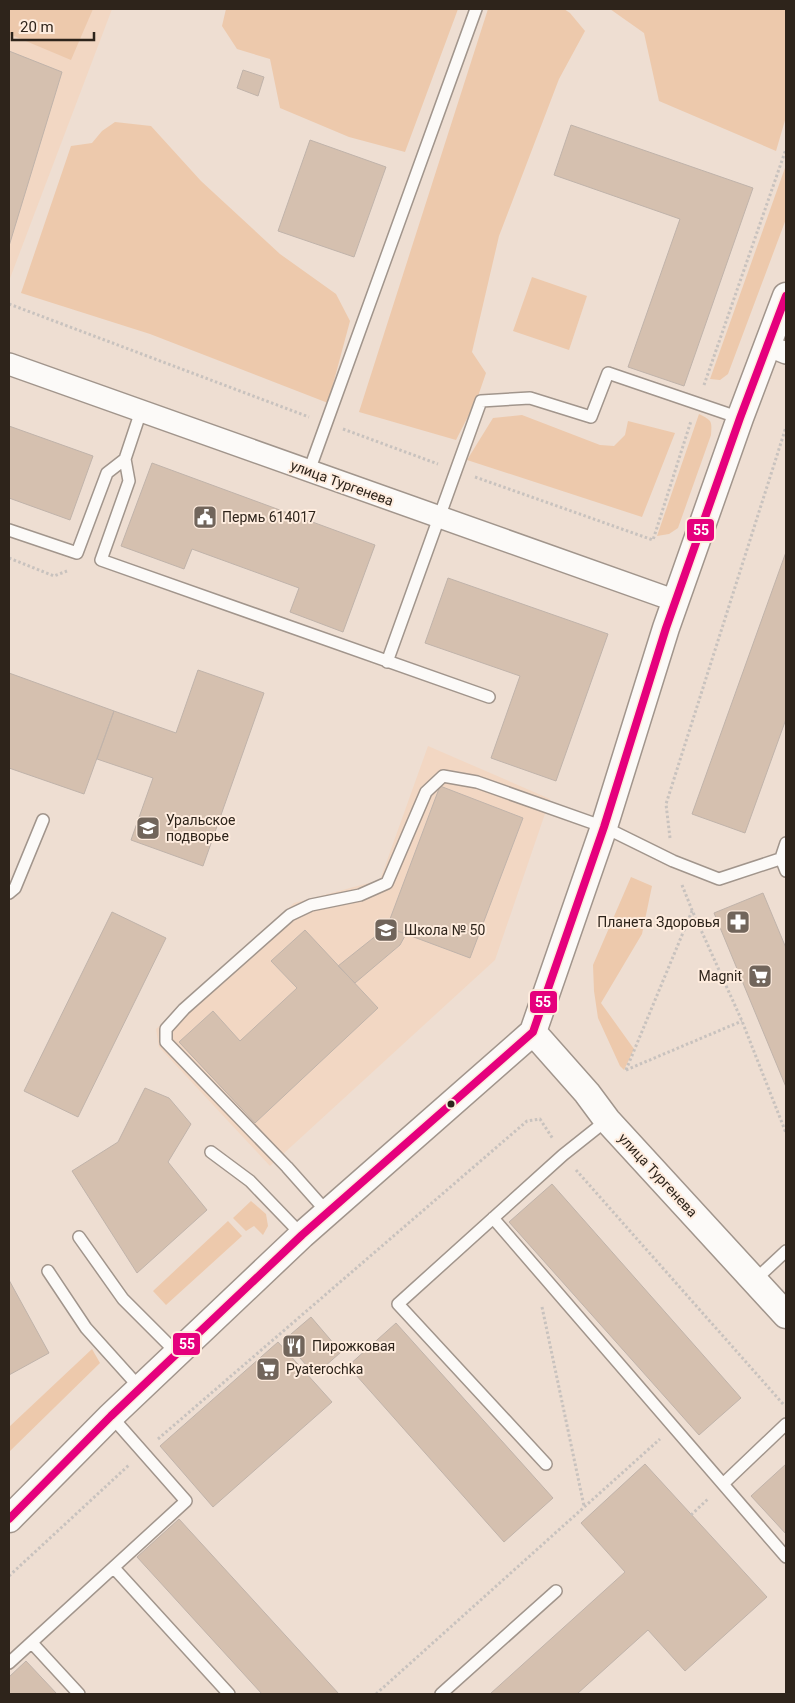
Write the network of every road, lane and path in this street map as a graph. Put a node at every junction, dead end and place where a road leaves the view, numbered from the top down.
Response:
1 (476, 9) edge
2 (786, 149) edge
3 (786, 296) edge
4 (777, 350) edge
5 (9, 364) edge
6 (697, 403) junction
7 (141, 411) junction
8 (740, 418) junction
9 (786, 427) edge
10 (124, 459) junction
11 (309, 471) junction
12 (438, 517) junction
13 (9, 530) edge
14 (653, 540) dead end
15 (676, 601) junction
16 (387, 662) junction
17 (489, 696) dead end
18 (43, 820) dead end
19 (604, 827) junction
20 (786, 843) edge
21 (784, 858) edge
22 (673, 861) junction
23 (786, 870) edge
24 (9, 893) edge
25 (692, 910) junction
26 (742, 1021) junction
27 (532, 1032) junction
28 (607, 1120) junction
29 (786, 1133) edge
30 (211, 1152) dead end
31 (563, 1155) junction
32 (328, 1212) junction
33 (493, 1218) junction
34 (302, 1236) junction
35 (79, 1237) dead end
36 (786, 1251) edge
37 (533, 1264) junction
38 (48, 1271) dead end
39 (755, 1280) junction
40 (786, 1316) edge
41 (177, 1353) junction
42 (140, 1388) junction
43 (786, 1407) edge
44 (111, 1416) junction
45 (786, 1424) edge
46 (674, 1427) junction
47 (143, 1452) junction
48 (546, 1464) dead end
49 (723, 1484) junction
50 (584, 1507) junction
51 (9, 1519) edge
52 (786, 1557) edge
53 (114, 1568) junction
54 (9, 1576) edge
55 (556, 1591) dead end
56 (32, 1643) junction
57 (9, 1664) edge
58 (79, 1694) edge
59 (229, 1694) edge
60 (376, 1694) edge
61 (441, 1694) edge

1 - 11 lane
2 - 6 path
3 - 4 street
4 - 8 street
5 - 7 street, улица Тургенева
6 - 8 lane
6 - 12 lane
6 - 14 path
7 - 10 lane
7 - 11 street, улица Тургенева
8 - 15 street
9 - 22 path
10 - 13 lane
10 - 16 lane
11 - 12 street, улица Тургенева
12 - 15 street, улица Тургенева
12 - 16 lane
15 - 19 street
16 - 17 lane
18 - 24 lane
19 - 22 lane
19 - 27 street
19 - 32 lane
20 - 21 lane
21 - 22 lane
21 - 23 lane
22 - 25 path
25 - 26 path
25 - 26 path
26 - 29 path
27 - 28 street, улица Тургенева
27 - 32 street
28 - 31 lane
28 - 39 street, улица Тургенева
30 - 34 lane
31 - 33 lane
31 - 43 path
31 - 47 path
32 - 34 street
33 - 37 lane
33 - 48 lane
34 - 41 street
35 - 41 lane
36 - 39 lane
37 - 46 lane
37 - 50 path
38 - 42 lane
39 - 40 street, улица Тургенева
41 - 42 street
42 - 44 street
44 - 47 lane
44 - 51 street
45 - 49 lane
46 - 49 lane
46 - 50 path
47 - 53 lane
47 - 54 path
49 - 52 lane
50 - 60 path
53 - 56 lane
53 - 59 lane
55 - 61 lane
56 - 57 lane
56 - 58 lane

